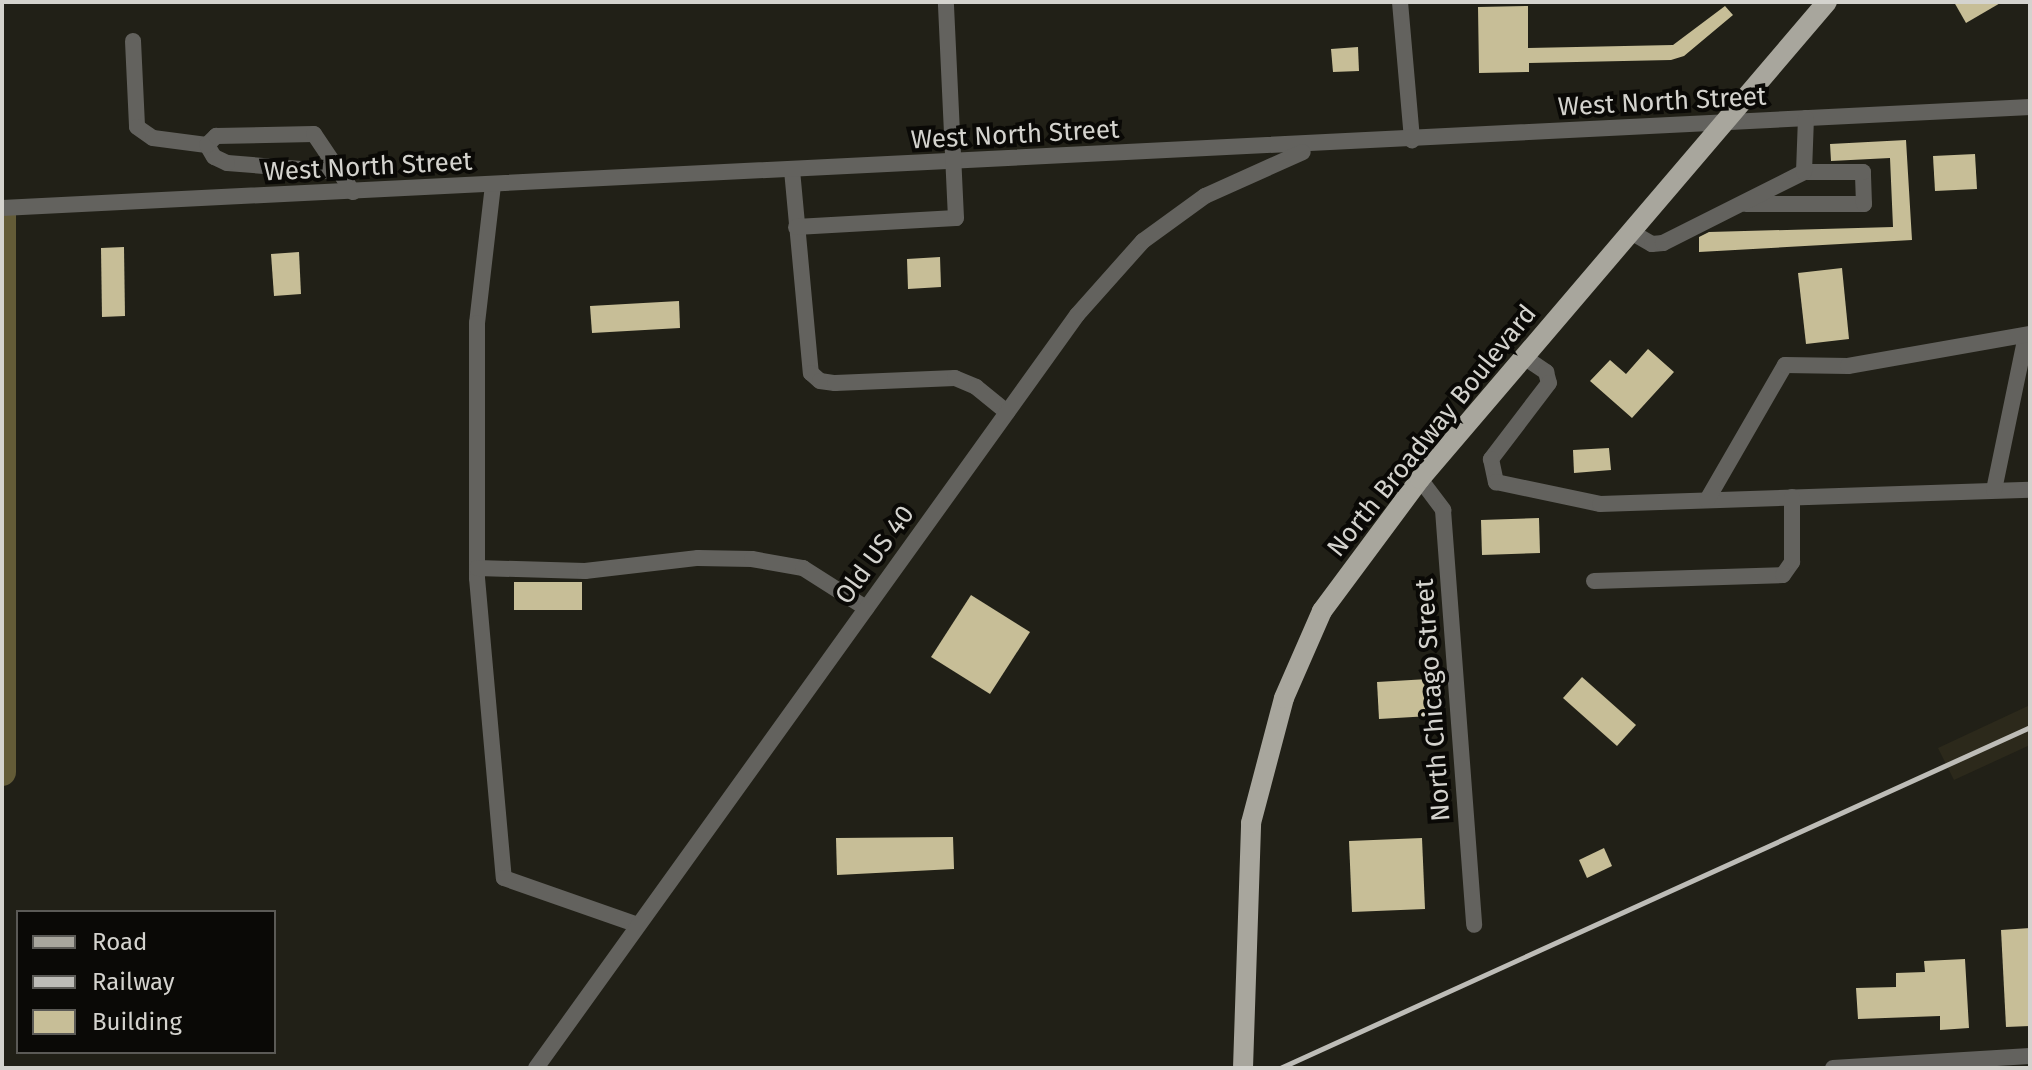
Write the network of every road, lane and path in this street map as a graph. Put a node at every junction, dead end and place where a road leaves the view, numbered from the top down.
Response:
1 (946, 2) edge
2 (1400, 2) edge
3 (1827, 2) edge
4 (133, 41) dead end
5 (2030, 107) edge
6 (1806, 118) junction
7 (1725, 122) junction
8 (1412, 140) junction
9 (207, 145) junction
10 (1319, 146) junction
11 (957, 161) junction
12 (792, 170) junction
13 (339, 172) junction
14 (1804, 172) junction
15 (493, 185) junction
16 (353, 192) junction
17 (1741, 204) junction
18 (2, 208) edge
19 (796, 227) junction
20 (1631, 232) junction
21 (2028, 334) edge
22 (1524, 357) junction
23 (1007, 412) junction
24 (1420, 479) junction
25 (1994, 490) junction
26 (2030, 490) edge
27 (1792, 497) junction
28 (1707, 500) junction
29 (477, 568) junction
30 (1594, 581) dead end
31 (866, 608) junction
32 (638, 925) junction
33 (1474, 925) dead end
34 (2030, 1056) edge
35 (1928, 1065) edge
36 (536, 1068) edge
37 (1243, 1068) edge
38 (1833, 1068) edge

1 - 11 street
2 - 8 street
3 - 7 main road, North Broadway Boulevard
4 - 9 street
5 - 6 street, West North Street
6 - 7 street, West North Street
6 - 14 street
7 - 8 street, West North Street
7 - 20 main road, North Broadway Boulevard
8 - 10 street, West North Street
9 - 13 street
9 - 13 street
10 - 11 street, West North Street
10 - 23 street, Old US 40
11 - 12 street, West North Street
11 - 19 street
12 - 15 street, West North Street
12 - 19 street
13 - 16 street
14 - 17 street
14 - 17 street
15 - 16 street, West North Street
15 - 29 street
16 - 18 street, West North Street
17 - 20 street
19 - 23 street
20 - 22 main road, North Broadway Boulevard
21 - 25 street
21 - 28 street
22 - 24 main road, North Broadway Boulevard
22 - 28 street
23 - 31 street, Old US 40
24 - 33 street, North Chicago Street
24 - 37 main road, North Broadway Boulevard
25 - 26 street
25 - 27 street
27 - 28 street
27 - 30 street
29 - 31 street
29 - 32 street
31 - 32 street, Old US 40
32 - 36 street, Old US 40
34 - 35 street
35 - 38 street

